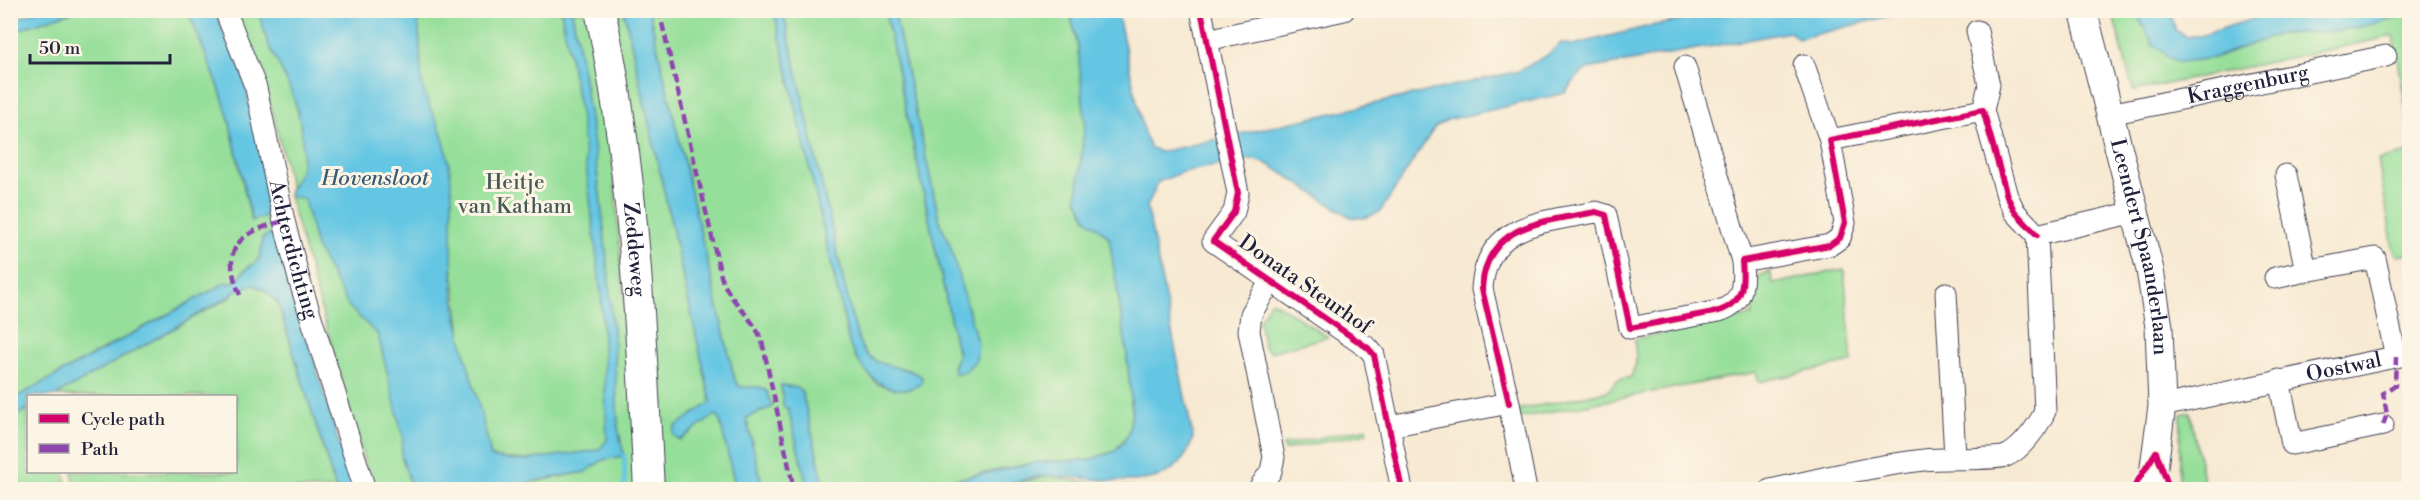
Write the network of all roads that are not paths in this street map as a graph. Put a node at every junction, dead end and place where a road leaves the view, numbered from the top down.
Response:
1 (225, 10) edge
2 (600, 10) edge
3 (1201, 10) edge
4 (1344, 10) edge
5 (2083, 10) edge
6 (1977, 31) dead end
7 (1207, 40) junction
8 (2386, 56) dead end
9 (1804, 65) dead end
10 (1685, 67) dead end
11 (1983, 110) junction
12 (2110, 114) junction
13 (1830, 140) junction
14 (2286, 175) dead end
15 (2134, 212) junction
16 (2037, 235) junction
17 (1742, 261) junction
18 (2306, 271) junction
19 (2275, 278) dead end
20 (1270, 282) junction
21 (1946, 293) dead end
22 (2402, 355) edge
23 (2279, 380) junction
24 (1509, 403) junction
25 (2162, 406) junction
26 (2383, 425) dead end
27 (1390, 426) junction
28 (1955, 457) junction
29 (365, 489) edge
30 (649, 489) edge
31 (1258, 489) edge
32 (1402, 489) edge
33 (1526, 489) edge
34 (1770, 489) edge
35 (2151, 489) edge

1 - 29 street, Achterdichting
2 - 30 main road, Zeddeweg
3 - 7 street, Donata Steurhof
4 - 7 street
5 - 12 street, Leendert Spaanderlaan
6 - 11 street
7 - 20 street, Donata Steurhof
8 - 12 street, Kraggenburg
9 - 13 street
10 - 17 street
11 - 13 street
11 - 16 street
12 - 15 street, Leendert Spaanderlaan
13 - 17 street
14 - 18 street
15 - 16 street
15 - 25 street, Leendert Spaanderlaan
16 - 28 street
17 - 24 street
18 - 19 street
18 - 22 street
20 - 27 street, Donata Steurhof
20 - 31 street, Donata Steurhof
21 - 28 street
22 - 23 street, Oostwal
23 - 25 street, Oostwal
23 - 26 street, Oostwal
24 - 27 street
24 - 33 street
25 - 35 street, Leendert Spaanderlaan
27 - 32 street, Donata Steurhof
28 - 34 street

